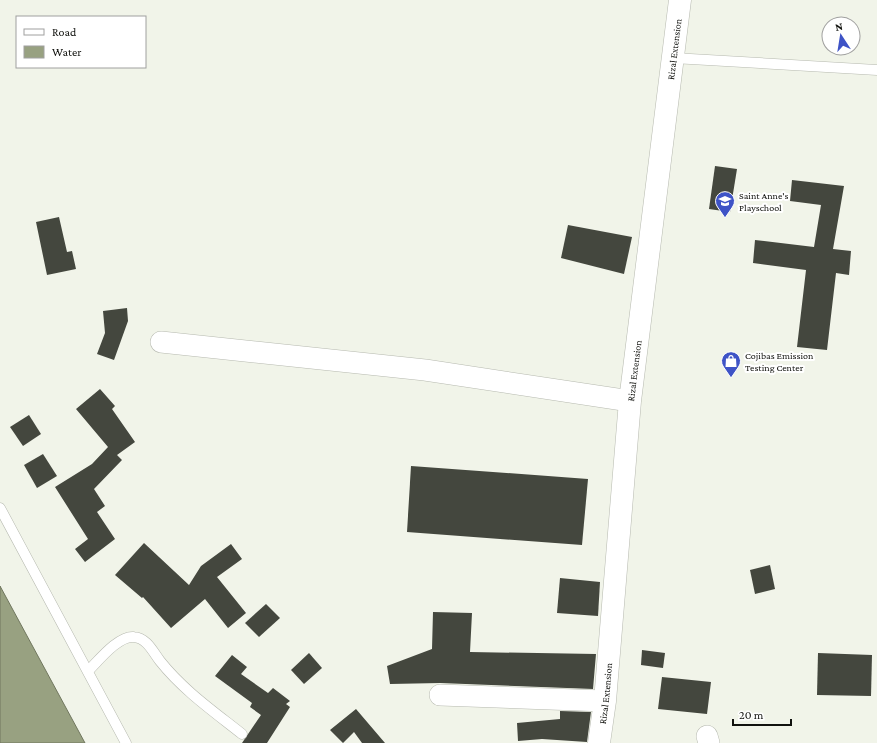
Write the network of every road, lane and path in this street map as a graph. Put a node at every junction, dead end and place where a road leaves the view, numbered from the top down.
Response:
1 (680, 0) edge
2 (673, 58) junction
3 (877, 70) edge
4 (161, 342) dead end
5 (630, 401) junction
6 (0, 508) edge
7 (88, 670) junction
8 (440, 695) dead end
9 (604, 701) junction
10 (242, 734) dead end
11 (126, 743) edge
12 (599, 743) edge

1 - 2 street, Rizal Extension
2 - 3 lane
2 - 5 street, Rizal Extension
4 - 5 street
5 - 9 street, Rizal Extension
6 - 7 lane
7 - 10 lane
7 - 11 lane
8 - 9 street
9 - 12 street, Rizal Extension

